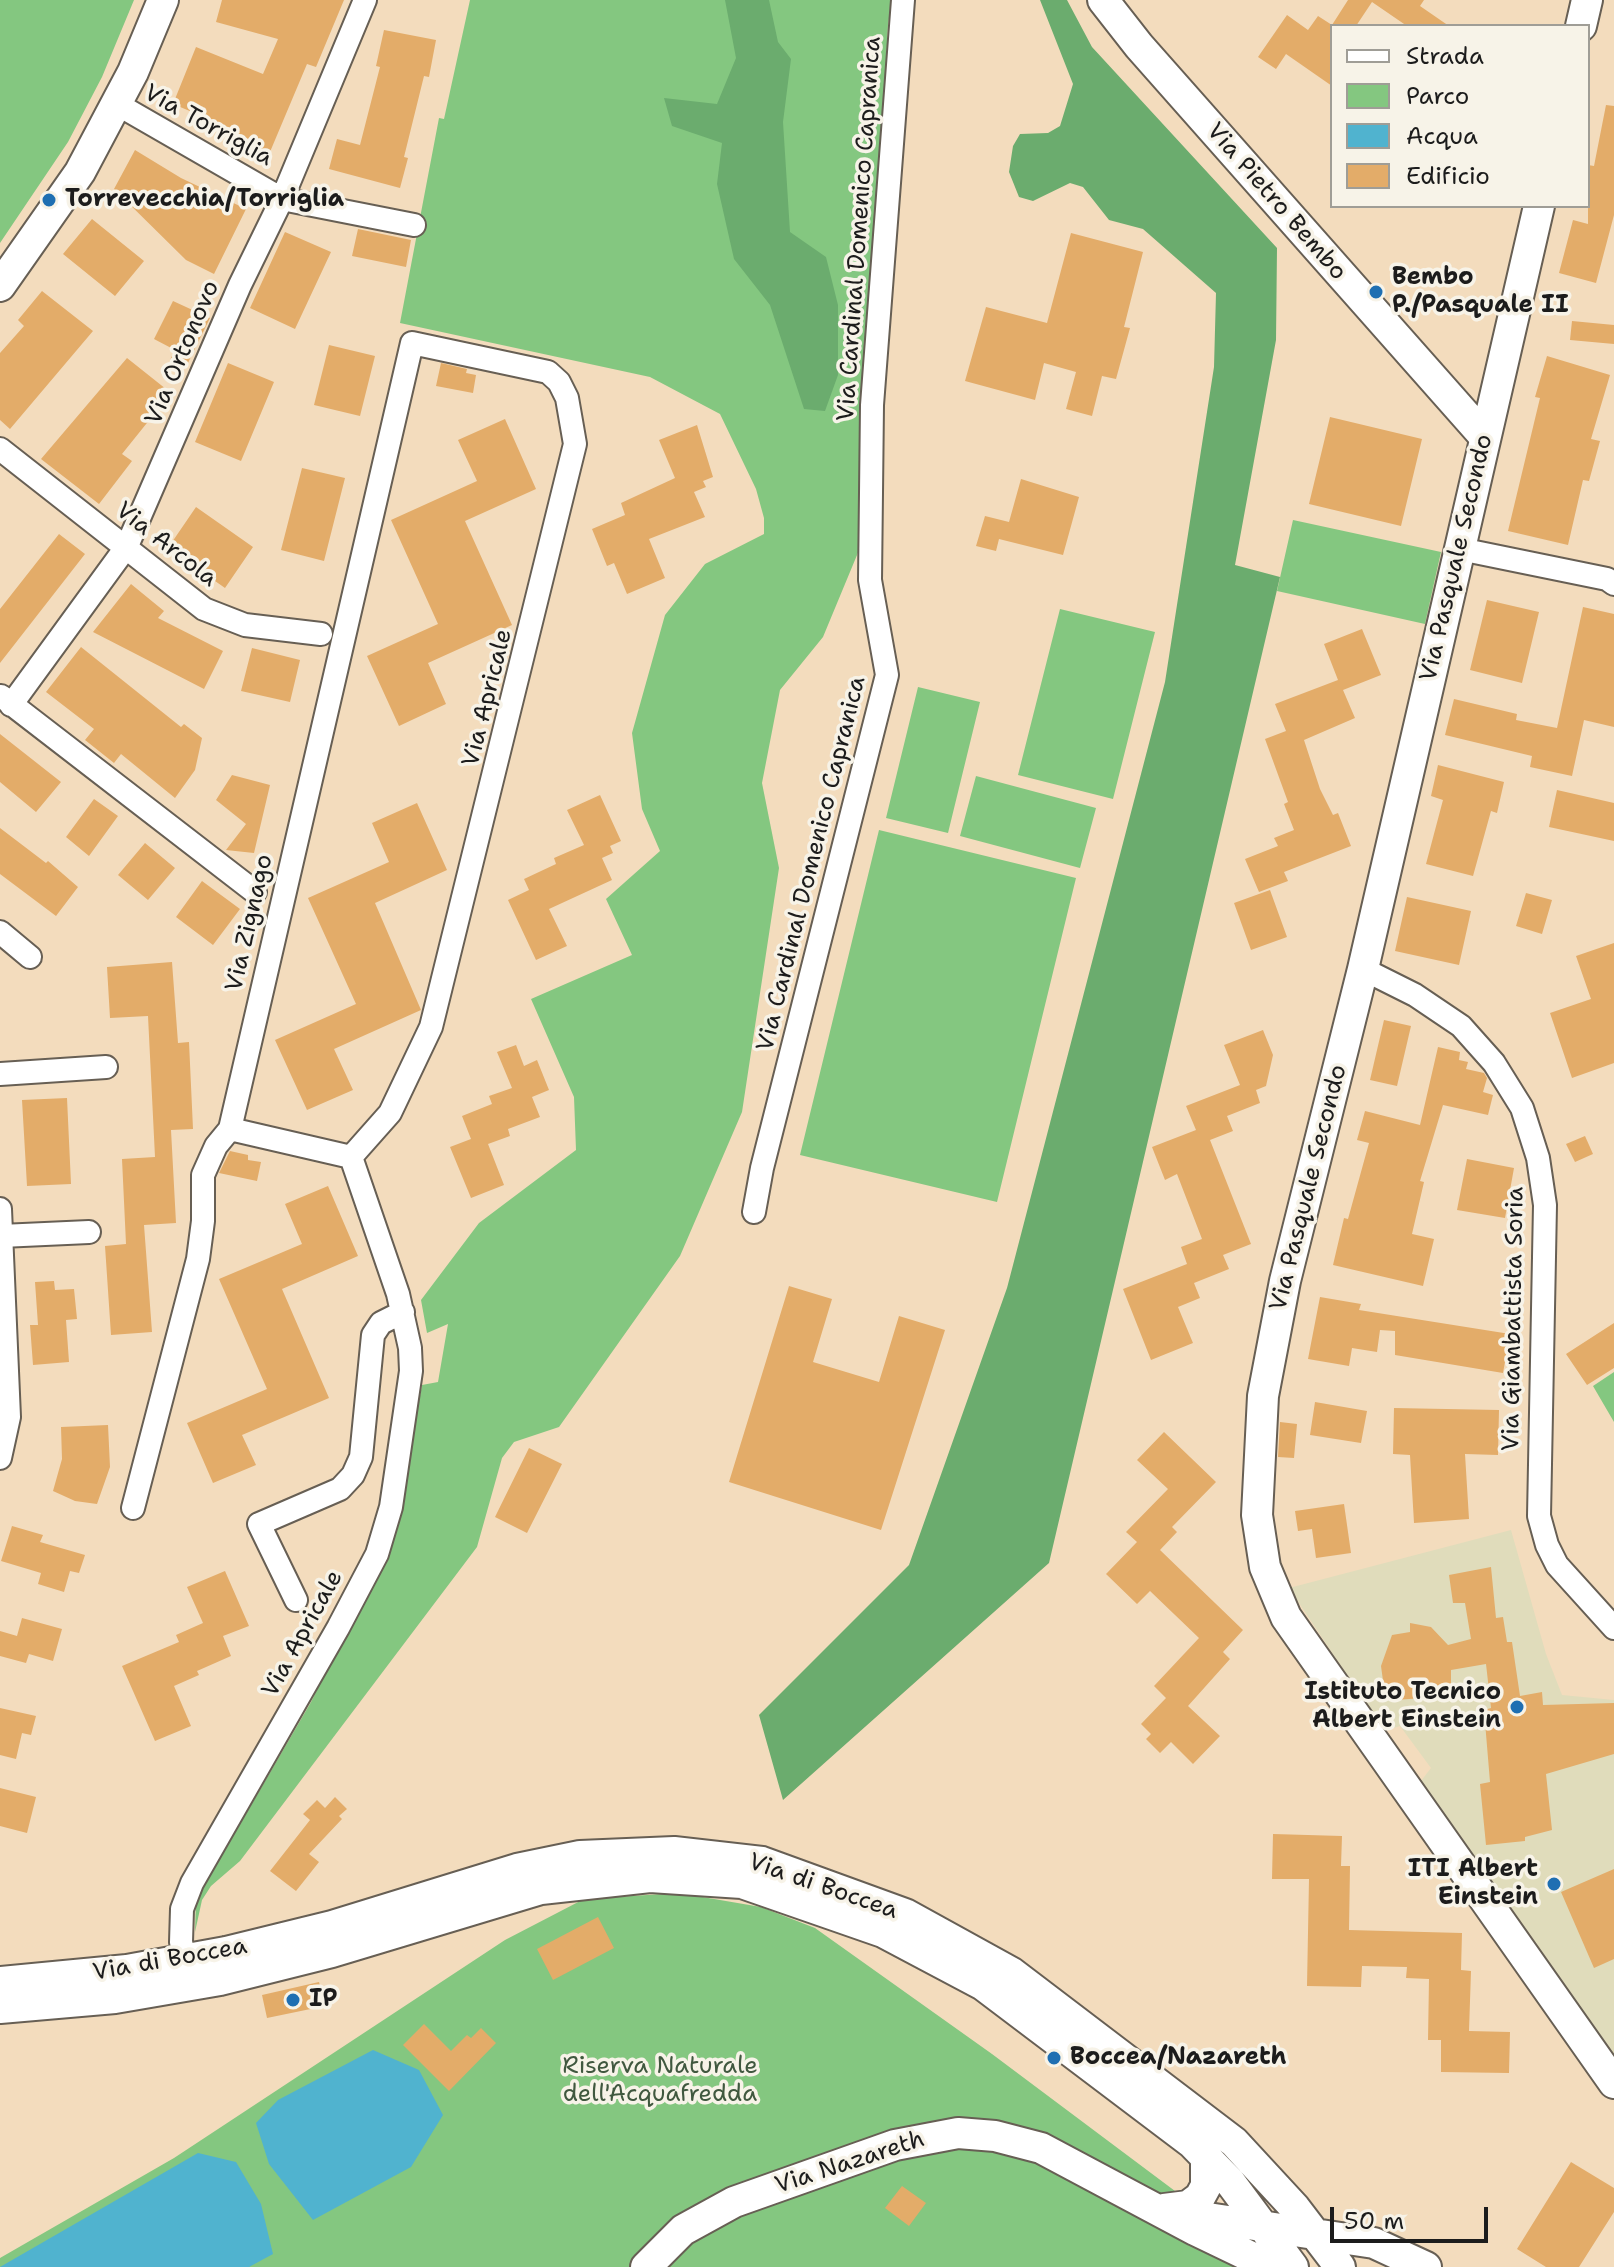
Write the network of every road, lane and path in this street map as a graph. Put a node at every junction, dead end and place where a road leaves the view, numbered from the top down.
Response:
1 (163, 0) edge
2 (365, 0) edge
3 (903, 0) edge
4 (1103, 0) edge
5 (1587, 0) edge
6 (1581, 24) edge
7 (117, 104) junction
8 (282, 199) junction
9 (1539, 208) edge
10 (414, 225) dead end
11 (0, 286) edge
12 (412, 343) joint
13 (1484, 436) junction
14 (0, 449) edge
15 (127, 546) junction
16 (1460, 549) junction
17 (1614, 584) edge
18 (321, 634) dead end
19 (6, 700) edge
20 (255, 892) dead end
21 (0, 932) edge
22 (30, 957) dead end
23 (1363, 969) junction
24 (106, 1067) dead end
25 (0, 1074) edge
26 (230, 1129) junction
27 (351, 1157) junction
28 (0, 1209) edge
29 (754, 1212) dead end
30 (89, 1232) dead end
31 (1, 1236) edge
32 (403, 1312) junction
33 (0, 1458) edge
34 (133, 1508) dead end
35 (296, 1600) dead end
36 (1614, 1628) edge
37 (188, 1974) junction
38 (0, 1982) edge
39 (0, 2008) edge
40 (1614, 2083) edge
41 (1206, 2156) junction
42 (1158, 2209) junction
43 (1261, 2228) junction
44 (1314, 2234) junction
45 (646, 2267) edge
46 (1272, 2267) edge
47 (1293, 2267) edge
48 (1340, 2267) edge
49 (1426, 2267) edge

1 - 7 street
2 - 8 street, Via Ortonovo
3 - 29 street, Via Cardinal Domenico Capranica
4 - 13 street, Via Pietro Bembo
5 - 6 street
7 - 8 street, Via Torriglia
7 - 11 street
8 - 10 street, Via Torriglia
8 - 15 street, Via Ortonovo
9 - 13 street, Via Pasquale Secondo
12 - 26 street, Via Zignago
12 - 27 street, Via Apricale
13 - 16 street, Via Pasquale Secondo
14 - 15 street, Via Arcola
15 - 18 street, Via Arcola
15 - 19 street, Via Ortonovo
16 - 17 street
16 - 23 street, Via Pasquale Secondo
19 - 20 street
21 - 22 street
23 - 36 street, Via Giambattista Soria
23 - 40 street, Via Pasquale Secondo
24 - 25 street
26 - 27 street
26 - 34 street, Via Zignago
27 - 32 street, Via Apricale
28 - 31 street
30 - 31 street
31 - 33 street
32 - 35 street, Via Apricale
32 - 37 street, Via Apricale
37 - 38 street, Via di Boccea
37 - 39 street, Via di Boccea
37 - 41 street, Via di Boccea
37 - 44 street, Via di Boccea
41 - 42 street
41 - 43 street, Via di Boccea
42 - 43 street, Via Nazareth
42 - 45 street, Via Nazareth
42 - 46 street, Via Nazareth
43 - 44 street, Via Nazareth
43 - 47 street, Via di Boccea
44 - 48 street, Via di Boccea
44 - 49 street

